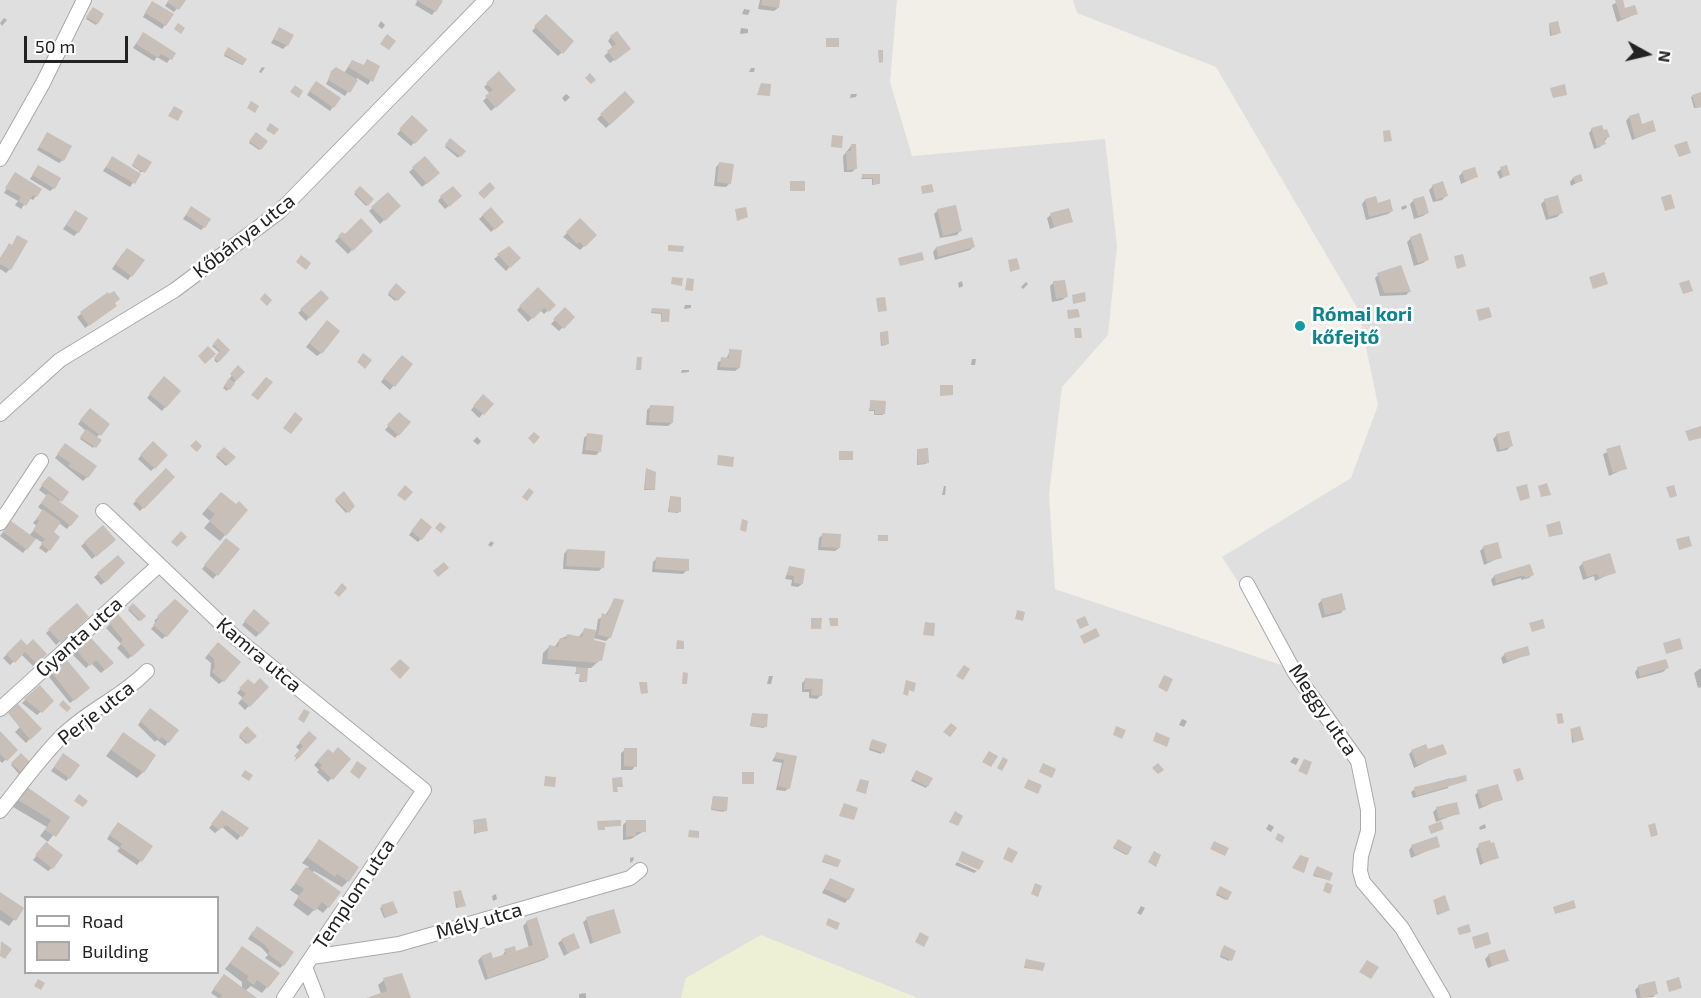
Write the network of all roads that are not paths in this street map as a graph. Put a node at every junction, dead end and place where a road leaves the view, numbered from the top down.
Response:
1 (84, 0) edge
2 (486, 0) edge
3 (0, 159) edge
4 (0, 414) edge
5 (41, 461) dead end
6 (103, 512) dead end
7 (0, 523) edge
8 (159, 565) junction
9 (1246, 584) dead end
10 (147, 671) dead end
11 (0, 709) edge
12 (424, 790) joint
13 (0, 811) edge
14 (640, 870) dead end
15 (309, 962) junction
16 (284, 998) edge
17 (316, 998) edge
18 (1443, 998) edge

1 - 3 street
2 - 4 street, Kőbánya utca
5 - 7 street
6 - 8 street, Kamra utca
8 - 11 street, Gyanta utca
8 - 12 street, Kamra utca
9 - 18 street, Meggy utca
10 - 13 street, Perje utca
12 - 15 street, Templom utca
14 - 15 street, Mély utca
15 - 16 street, Templom utca
15 - 17 street

